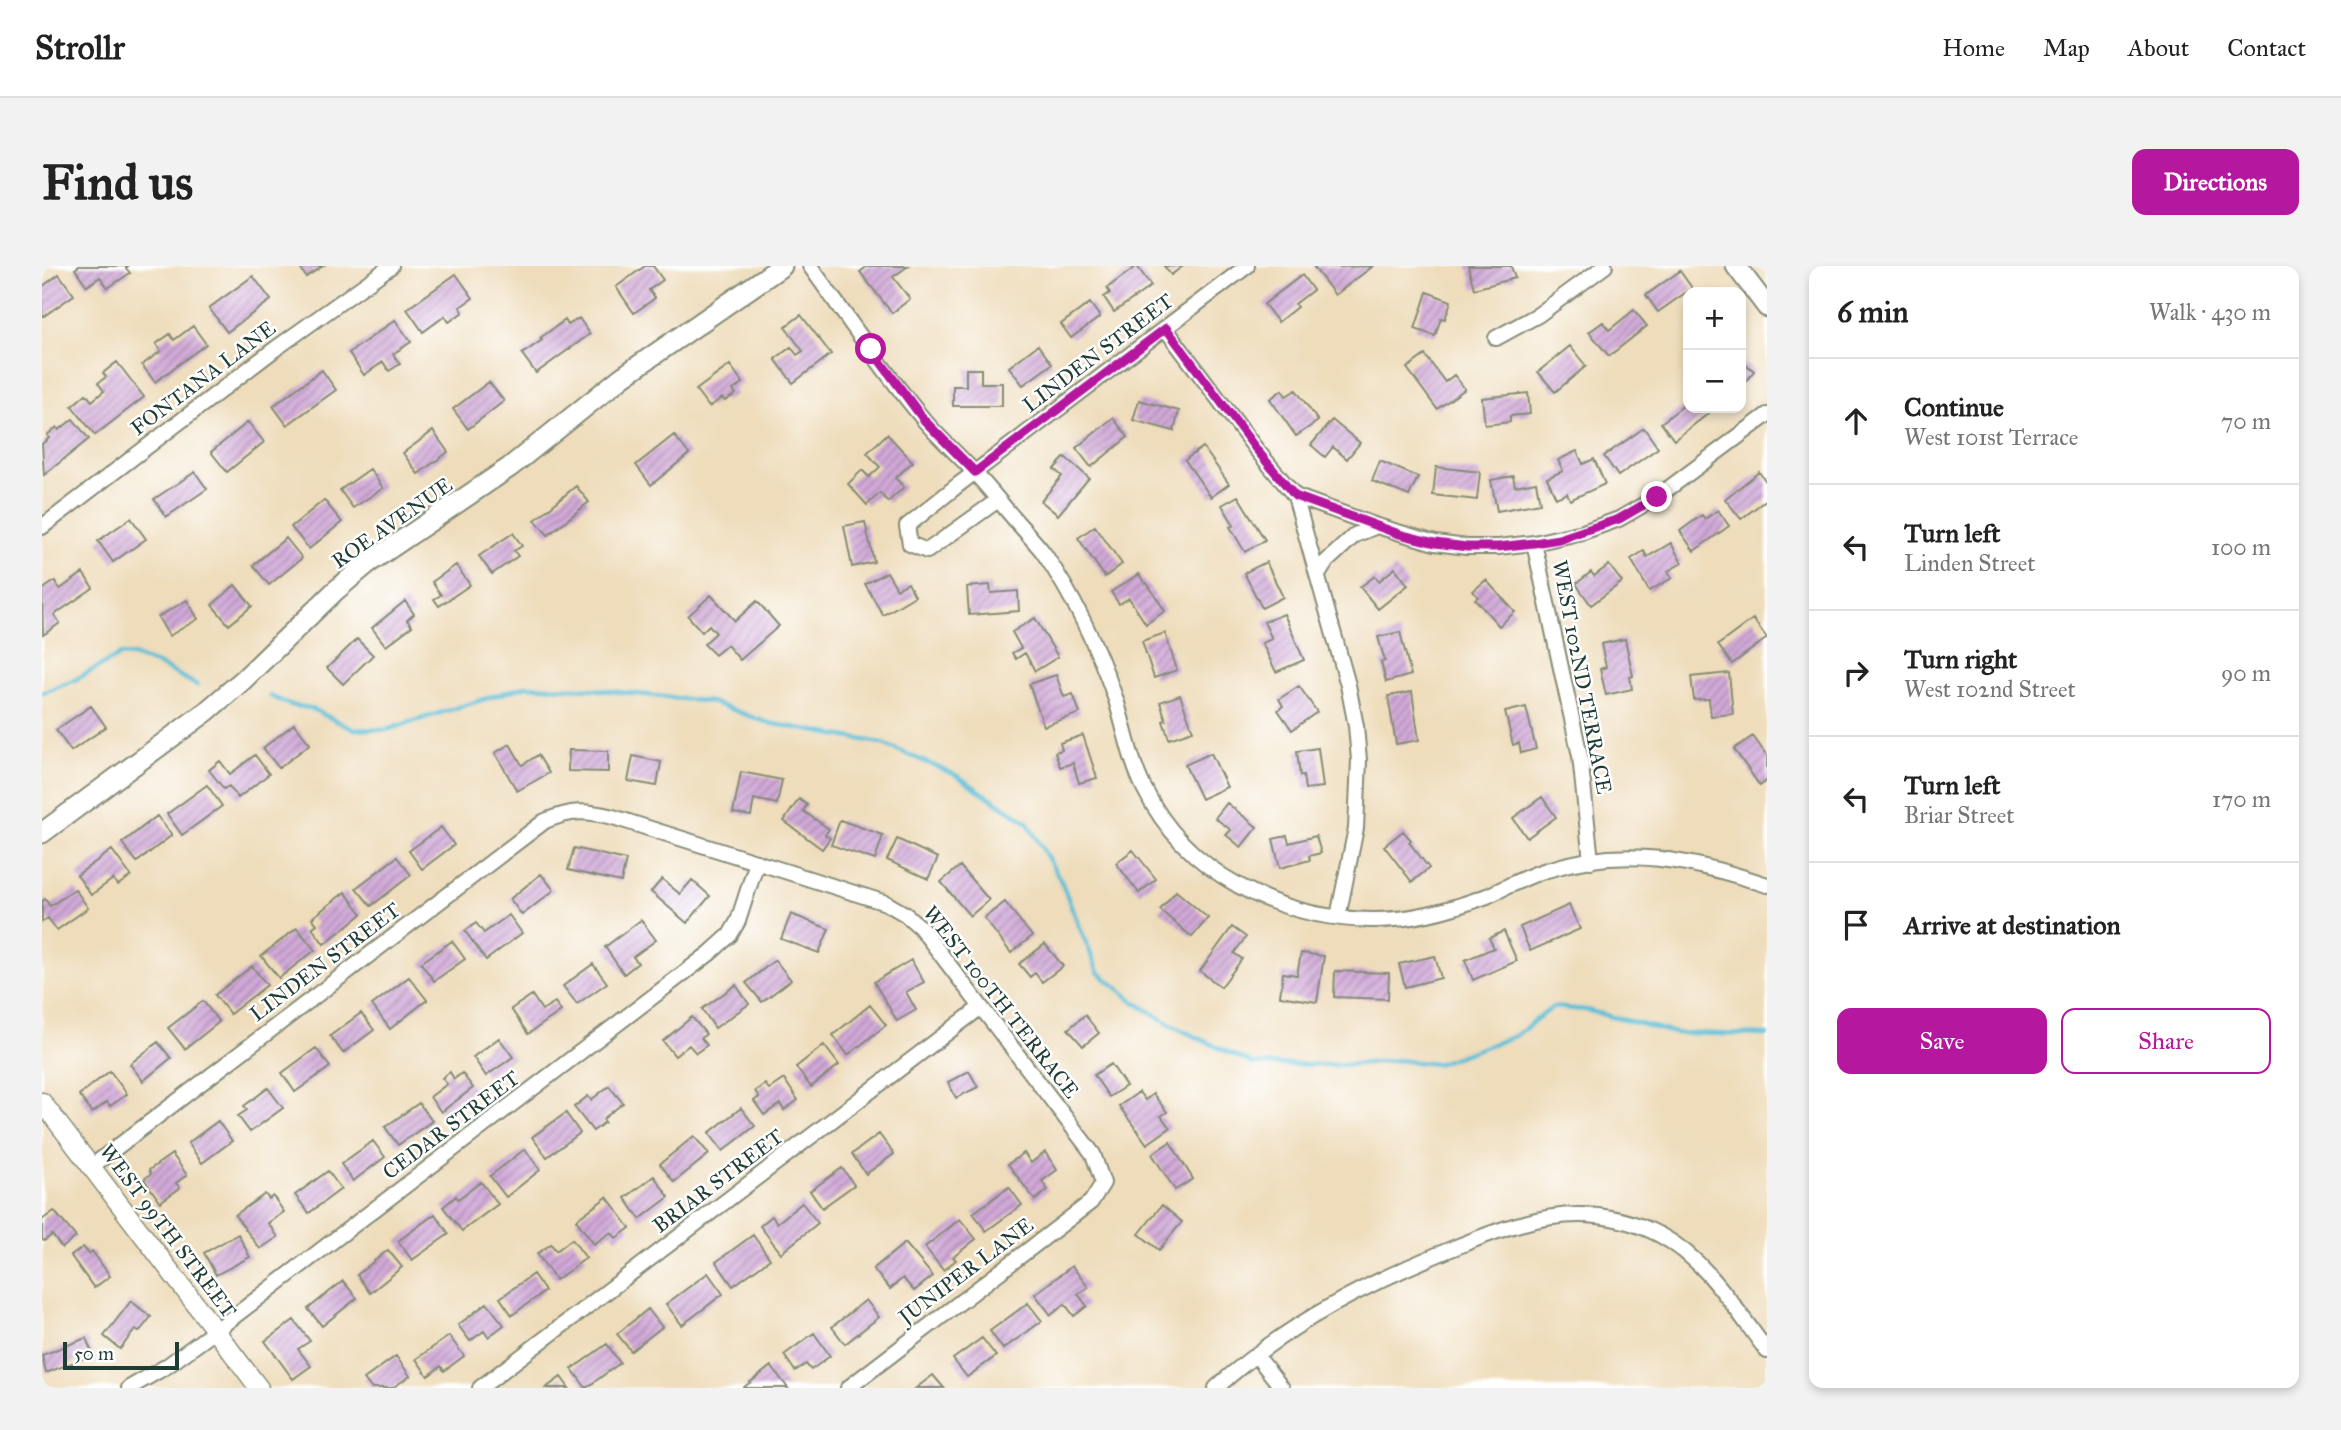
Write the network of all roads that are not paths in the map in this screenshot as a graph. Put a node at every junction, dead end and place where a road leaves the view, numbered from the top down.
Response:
1 (391, 266) edge
2 (782, 266) edge
3 (810, 266) edge
4 (1247, 266) edge
5 (1605, 266) edge
6 (1736, 266) edge
7 (1767, 307) edge
8 (1166, 328) junction
9 (1496, 338) dead end
10 (1767, 415) edge
11 (975, 472) junction
12 (1295, 496) junction
13 (998, 500) junction
14 (1377, 526) junction
15 (42, 527) edge
16 (1534, 543) junction
17 (1318, 575) junction
18 (592, 812) joint
19 (42, 833) edge
20 (1591, 861) junction
21 (757, 862) junction
22 (1767, 885) edge
23 (1338, 917) junction
24 (981, 1007) junction
25 (42, 1102) edge
26 (91, 1167) junction
27 (1103, 1182) joint
28 (215, 1331) junction
29 (1765, 1348) edge
30 (1256, 1355) junction
31 (129, 1388) edge
32 (259, 1388) edge
33 (480, 1388) edge
34 (848, 1388) edge
35 (1216, 1388) edge
36 (1282, 1388) edge

1 - 15 street, FONTANA LANE
2 - 19 main road, ROE AVENUE
3 - 11 street
4 - 8 street, LINDEN STREET
5 - 9 street
6 - 7 main road
8 - 11 street, LINDEN STREET
8 - 12 street
10 - 16 street
11 - 13 street
11 - 13 street, LINDEN STREET
12 - 14 street
12 - 17 street
13 - 23 street
14 - 16 street
14 - 17 street
16 - 20 street, WEST 102ND TERRACE
17 - 23 street
18 - 21 street, WEST 100TH TERRACE
18 - 26 street, LINDEN STREET
20 - 22 street
20 - 23 street
21 - 24 street, WEST 100TH TERRACE
21 - 28 street, CEDAR STREET
24 - 27 street, WEST 100TH TERRACE
24 - 33 street, BRIAR STREET
25 - 26 street, WEST 99TH STREET
26 - 28 street, WEST 99TH STREET
27 - 34 street, JUNIPER LANE
28 - 31 street, CEDAR STREET
28 - 32 street, WEST 99TH STREET
29 - 30 street
30 - 35 street
30 - 36 street

